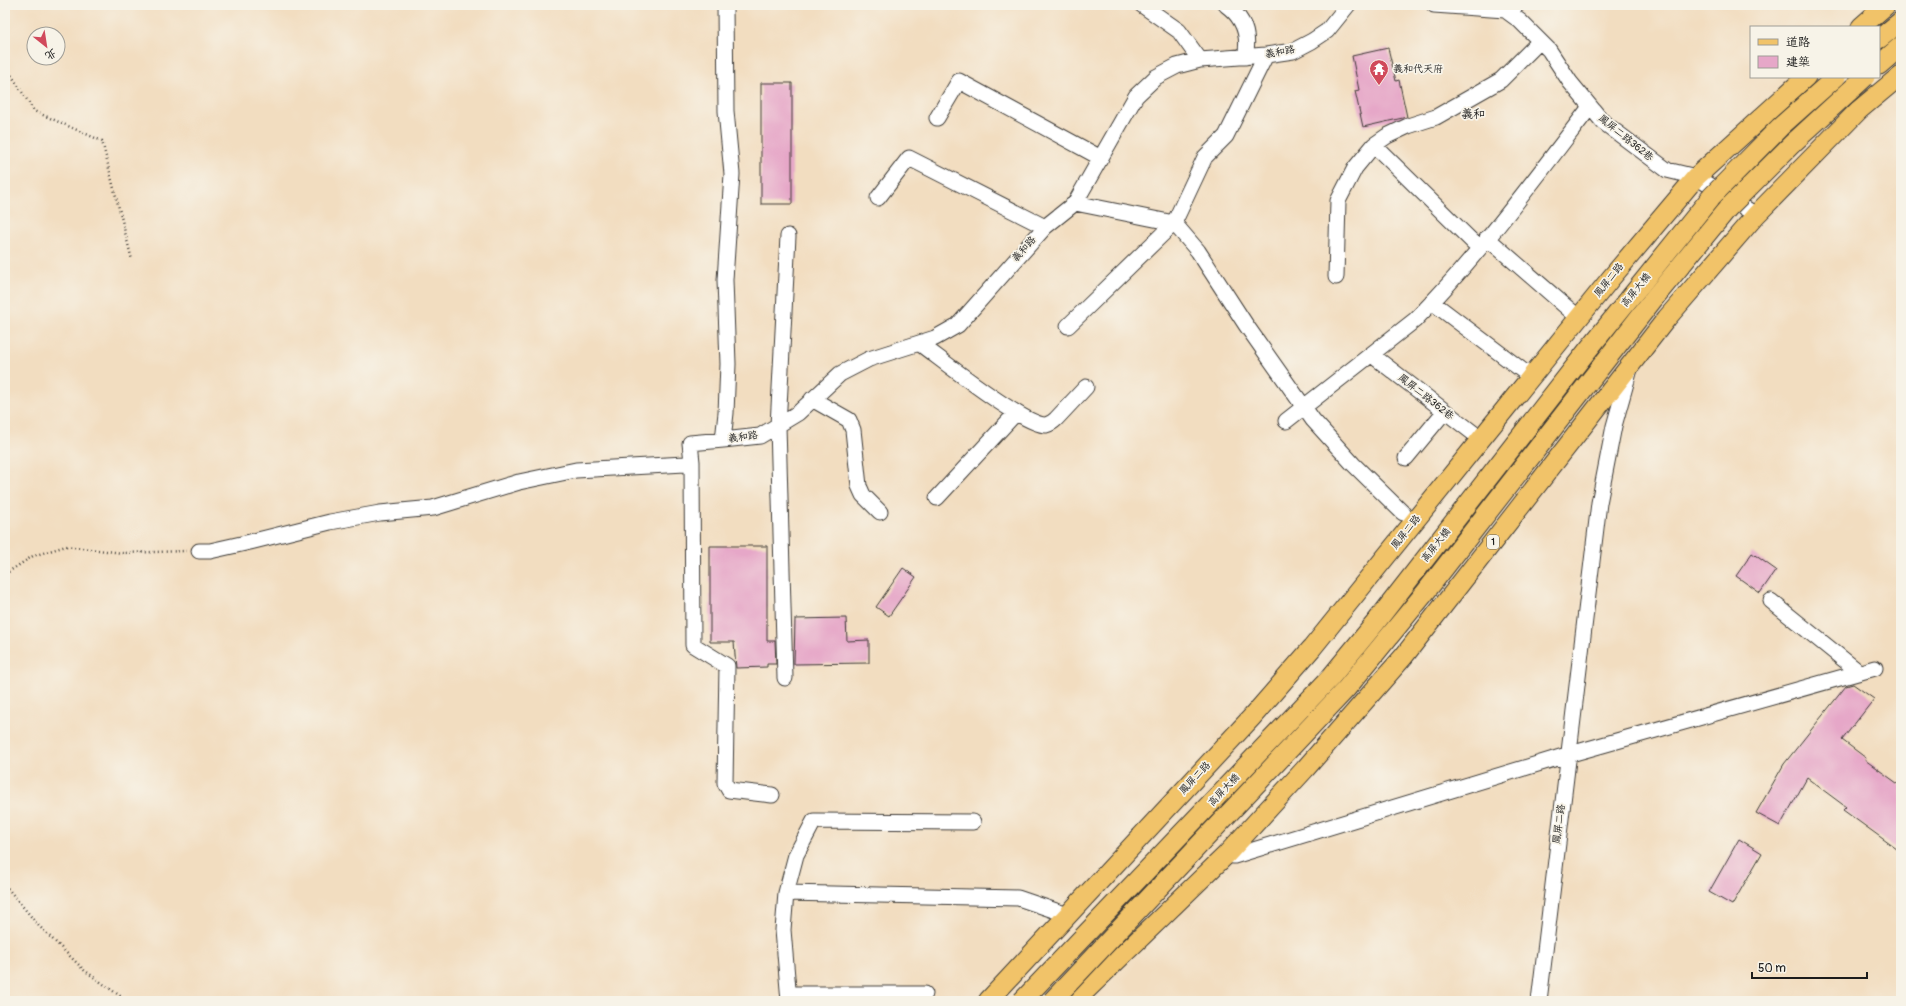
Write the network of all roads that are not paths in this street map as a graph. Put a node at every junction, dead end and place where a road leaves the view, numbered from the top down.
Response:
1 (725, 5) edge
2 (1142, 5) edge
3 (1226, 5) edge
4 (1348, 5) edge
5 (1434, 5) edge
6 (1886, 5) edge
7 (1511, 8) edge
8 (1901, 21) edge
9 (1862, 26) edge
10 (1880, 39) edge
11 (1540, 41) junction
12 (1901, 46) edge
13 (1266, 56) junction
14 (1245, 57) junction
15 (1200, 60) junction
16 (1880, 64) edge
17 (1901, 75) edge
18 (1805, 78) edge
19 (1835, 78) edge
20 (1864, 78) edge
21 (1590, 107) junction
22 (937, 118) dead end
23 (1374, 145) junction
24 (1101, 158) junction
25 (1696, 177) junction
26 (878, 198) dead end
27 (1075, 203) junction
28 (1756, 215) junction
29 (1174, 223) junction
30 (1045, 227) junction
31 (788, 236) dead end
32 (1483, 243) junction
33 (1336, 277) dead end
34 (1432, 302) junction
35 (1579, 318) junction
36 (1068, 326) dead end
37 (920, 344) junction
38 (1372, 355) junction
39 (1632, 364) junction
40 (1531, 377) junction
41 (1086, 387) dead end
42 (812, 399) junction
43 (1304, 408) junction
44 (1445, 411) junction
45 (1015, 414) junction
46 (1286, 421) dead end
47 (778, 426) junction
48 (1481, 439) junction
49 (723, 440) junction
50 (1406, 458) dead end
51 (692, 462) junction
52 (937, 498) dead end
53 (880, 512) dead end
54 (1403, 513) dead end
55 (199, 551) road end
56 (1772, 601) dead end
57 (1875, 668) dead end
58 (1860, 672) junction
59 (785, 678) dead end
60 (1567, 755) junction
61 (772, 795) dead end
62 (973, 822) dead end
63 (1226, 855) junction
64 (786, 893) junction
65 (1068, 915) junction
66 (925, 994) dead end
67 (789, 998) edge
68 (988, 1001) edge
69 (1022, 1001) edge
70 (1052, 1001) edge
71 (1075, 1001) edge
72 (1539, 1001) edge

1 - 49 street, 義和路
2 - 15 street
3 - 14 street
4 - 13 street, 義和路
5 - 7 street
6 - 9 main road
7 - 11 street, 鳳屏二路362巷
8 - 10 main road
11 - 21 street, 鳳屏二路362巷
11 - 23 street
12 - 16 main road
13 - 14 street, 義和路
13 - 29 street
14 - 15 street, 義和路
15 - 24 street, 義和路
17 - 28 main road, 鳳屏二路 / 1
18 - 25 main road, 鳳屏二路
19 - 69 main road, 高屏大橋, bridge
20 - 70 main road, 高屏大橋 / 1, bridge
21 - 25 street, 鳳屏二路362巷
21 - 32 street
22 - 24 street
23 - 32 street
23 - 33 street
24 - 27 street, 義和路
25 - 28 street, 鳳屏二路362巷
25 - 35 main road, 鳳屏二路
26 - 30 street
27 - 29 street
27 - 30 street, 義和路
28 - 39 main road, 鳳屏二路 / 1
29 - 36 street
29 - 43 street
30 - 37 street, 義和路
31 - 47 street
32 - 34 street
32 - 35 street
34 - 38 street
34 - 40 street
35 - 40 main road, 鳳屏二路
37 - 42 street, 義和路
37 - 45 street
38 - 43 street
38 - 44 street, 鳳屏二路362巷
39 - 60 street, 鳳屏二路
39 - 63 main road, 鳳屏二路 / 1
40 - 48 main road, 鳳屏二路
41 - 45 street
42 - 47 street, 義和路
42 - 53 street
43 - 46 street
43 - 54 street
44 - 48 street, 鳳屏二路362巷
44 - 50 street
45 - 52 street
47 - 49 street, 義和路
47 - 59 street
48 - 65 main road, 鳳屏二路
49 - 51 street
51 - 55 street
51 - 61 street
56 - 58 street
57 - 58 street
58 - 60 street
60 - 63 street
60 - 72 street, 鳳屏二路
62 - 64 street
63 - 71 main road, 鳳屏二路 / 1
64 - 65 street
64 - 67 street
65 - 68 main road, 鳳屏二路
66 - 67 street

